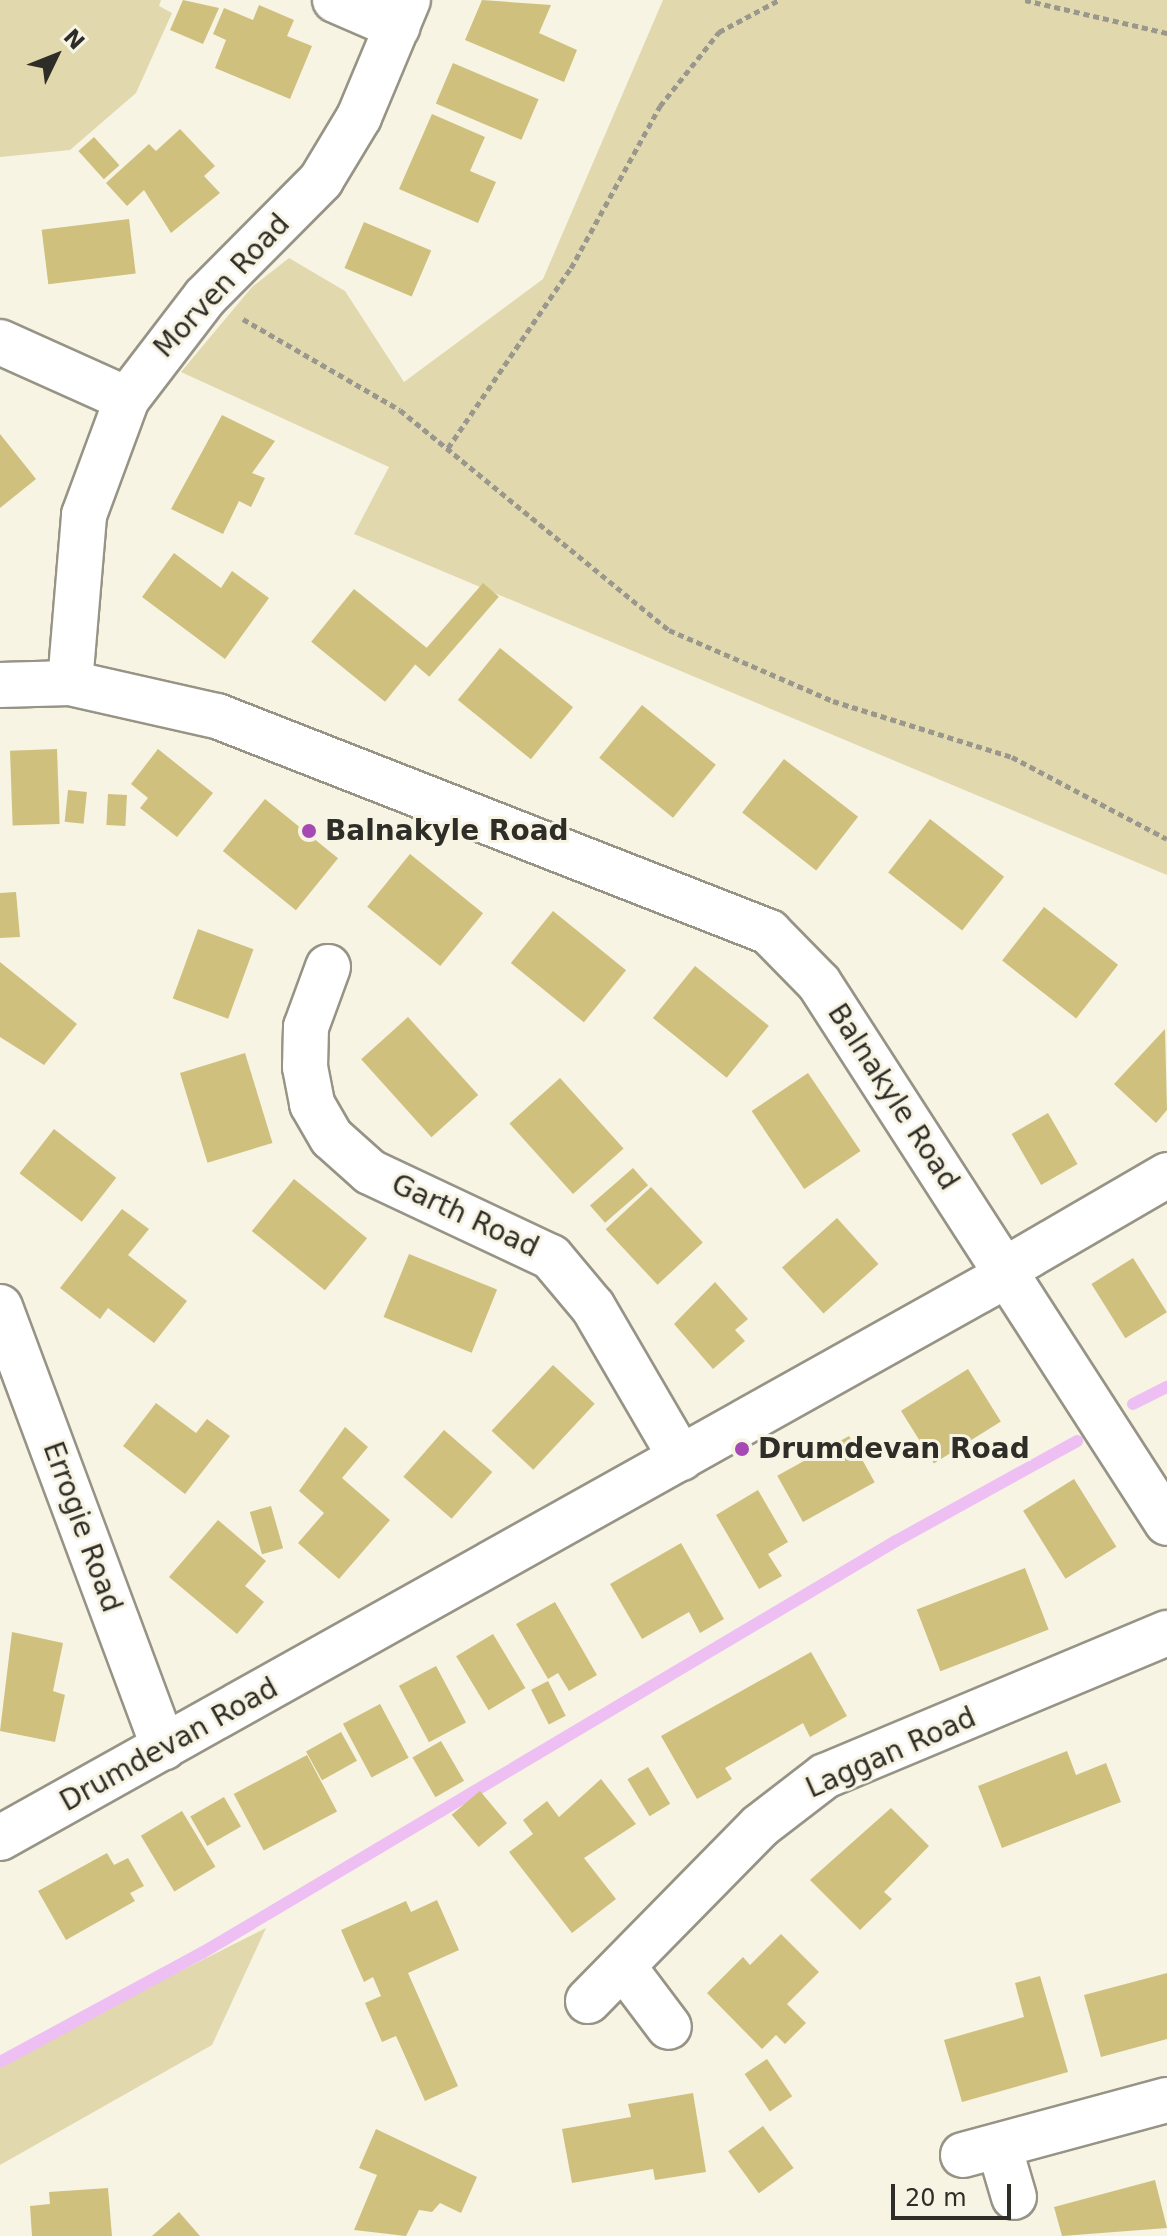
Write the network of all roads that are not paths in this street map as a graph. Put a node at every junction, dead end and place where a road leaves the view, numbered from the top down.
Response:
1 (335, 0) edge
2 (402, 14) edge
3 (0, 342) edge
4 (127, 399) junction
5 (70, 683) junction
6 (0, 685) edge
7 (328, 967) dead end
8 (1167, 1175) edge
9 (1005, 1272) junction
10 (0, 1307) edge
11 (681, 1458) junction
12 (1167, 1523) edge
13 (1167, 1633) edge
14 (164, 1747) junction
15 (0, 1838) edge
16 (623, 1966) junction
17 (588, 2001) dead end
18 (669, 2027) dead end
19 (1167, 2100) edge
20 (1014, 2197) dead end

1 - 2 street
2 - 4 street, Morven Road
3 - 4 street
4 - 5 street, Morven Road
5 - 6 street, Balnakyle Road
5 - 9 street, Balnakyle Road
7 - 11 street, Garth Road
8 - 9 street
9 - 11 street, Drumdevan Road
9 - 12 street, Balnakyle Road
10 - 14 street, Errogie Road
11 - 14 street, Drumdevan Road
13 - 16 street, Laggan Road
14 - 15 street, Drumdevan Road
16 - 17 street, Laggan Road
16 - 18 street
19 - 20 street

